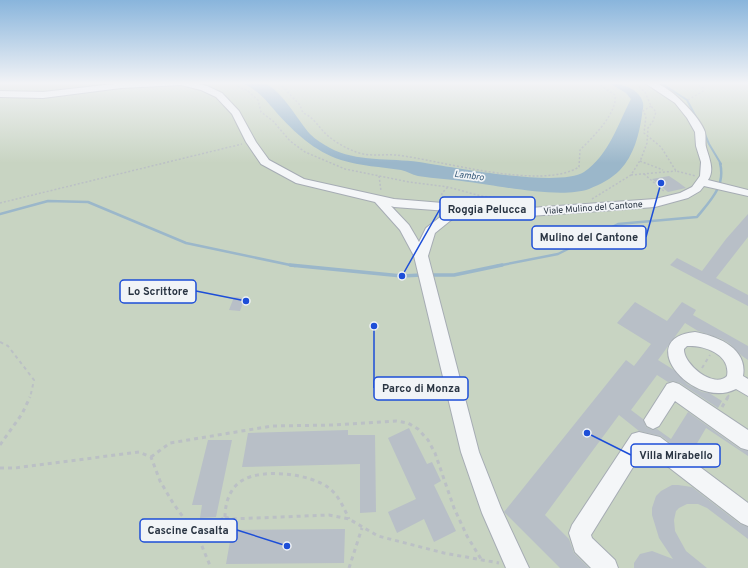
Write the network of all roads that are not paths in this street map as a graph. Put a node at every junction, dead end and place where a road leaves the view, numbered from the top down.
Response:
1 (233, 110) edge
2 (685, 110) edge
3 (702, 182) junction
4 (748, 192) edge
5 (379, 200) junction
6 (458, 209) junction
7 (424, 267) junction
8 (740, 384) edge
9 (653, 420) dead end
10 (748, 441) edge
11 (748, 516) edge
12 (517, 567) edge
13 (607, 568) edge

1 - 5 lane, Viale Mulino del Cantone
2 - 3 lane
3 - 4 lane
3 - 6 lane, Viale Mulino del Cantone
5 - 6 lane, Viale Mulino del Cantone
5 - 7 lane
6 - 7 lane
7 - 12 lane
8 - 8 lane
9 - 10 lane
11 - 13 lane

